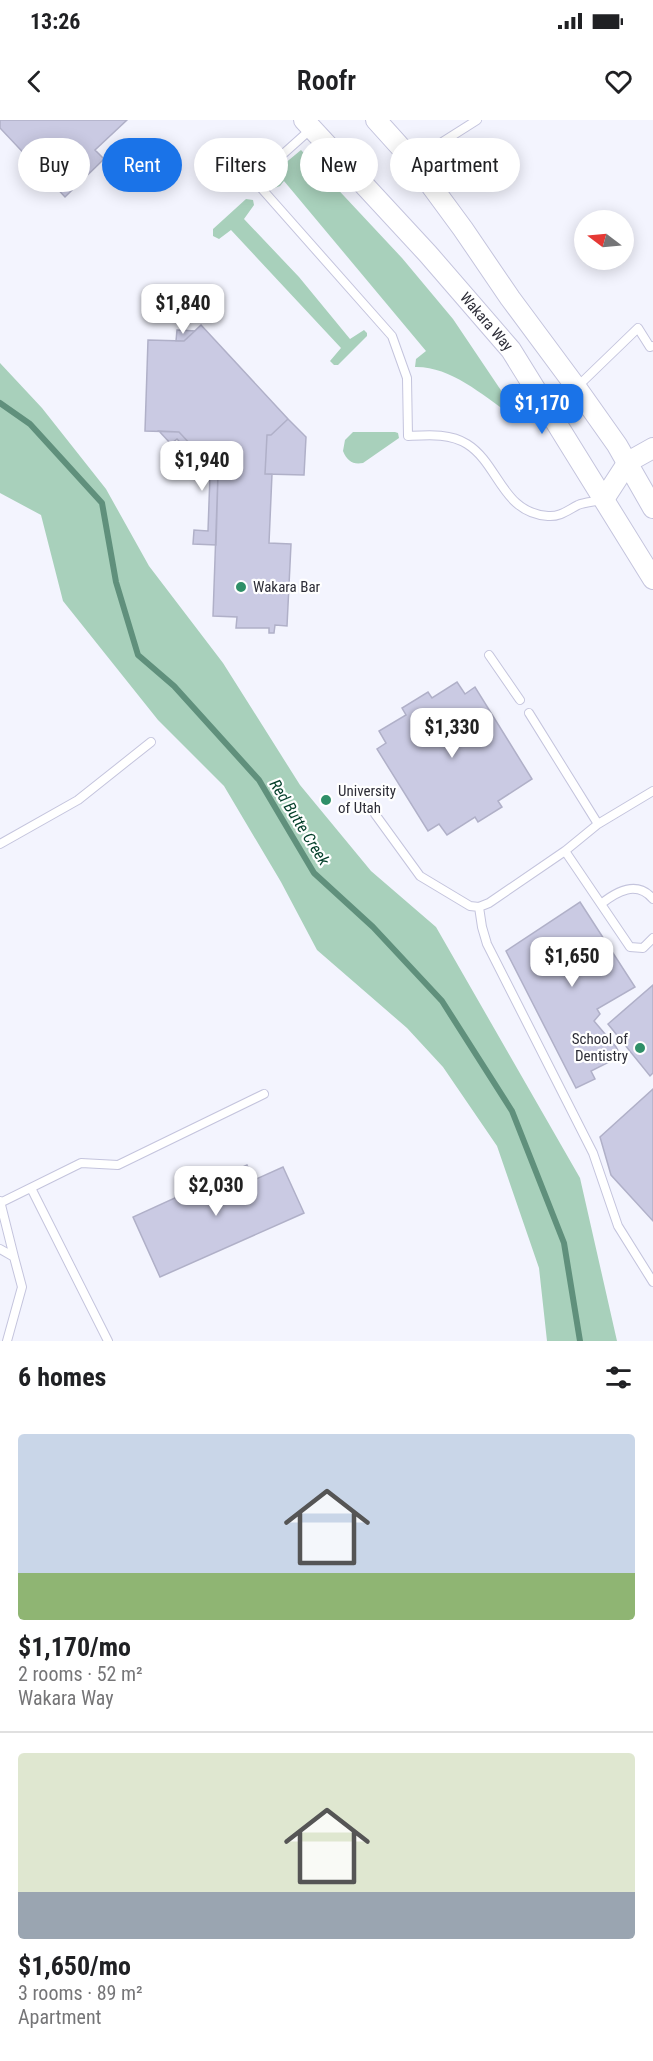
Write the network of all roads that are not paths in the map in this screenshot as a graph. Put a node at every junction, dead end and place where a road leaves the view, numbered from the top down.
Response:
1 (376, 120) edge
2 (477, 120) edge
3 (308, 124) edge
4 (392, 138) edge
5 (449, 138) edge
6 (436, 192) edge
7 (653, 346) edge
8 (576, 387) junction
9 (653, 448) edge
10 (627, 462) junction
11 (650, 496) edge
12 (604, 499) junction
13 (653, 579) edge
14 (489, 655) dead end
15 (520, 700) dead end
16 (529, 714) dead end
17 (151, 742) dead end
18 (653, 791) edge
19 (375, 814) dead end
20 (598, 825) junction
21 (0, 844) edge
22 (565, 851) junction
23 (653, 899) edge
24 (601, 904) junction
25 (479, 907) junction
26 (653, 938) edge
27 (264, 1094) dead end
28 (31, 1188) junction
29 (1, 1201) edge
30 (0, 1250) edge
31 (14, 1257) junction
32 (653, 1282) edge
33 (7, 1341) edge
34 (108, 1341) edge

1 - 4 street, Wakara Way
2 - 5 lane
3 - 12 street, Wakara Way
3 - 12 lane
6 - 8 street, Wakara Way
7 - 8 lane
8 - 10 street, Wakara Way
9 - 10 street
10 - 11 street, Wakara Way
10 - 12 street
11 - 12 street
12 - 13 street, Wakara Way
14 - 15 lane
16 - 20 lane
17 - 21 lane
18 - 20 lane
19 - 25 lane
20 - 22 lane
22 - 24 lane
22 - 25 lane
23 - 24 lane
24 - 26 lane
25 - 32 lane
27 - 28 lane
28 - 29 lane
28 - 34 lane
29 - 31 lane
30 - 31 lane
31 - 33 lane

